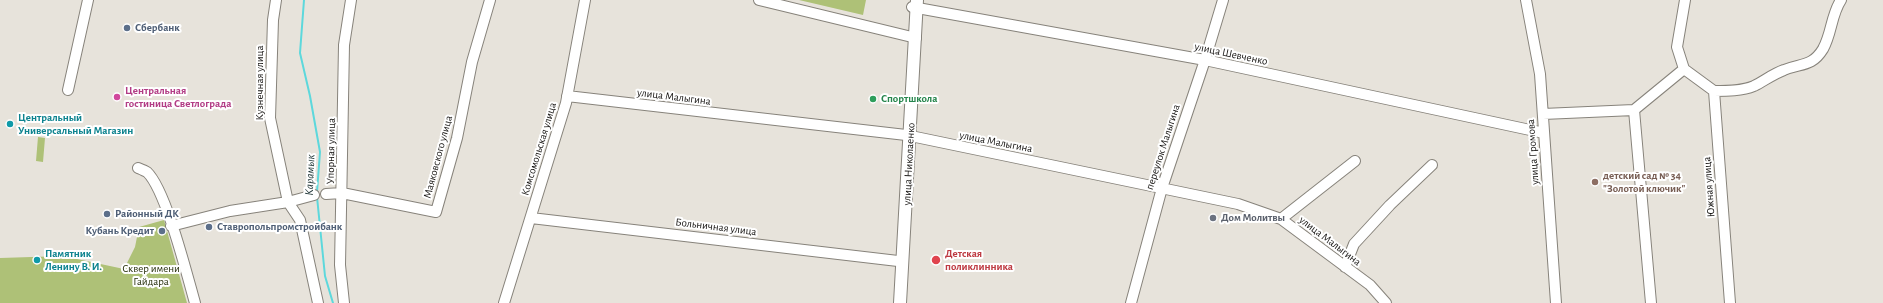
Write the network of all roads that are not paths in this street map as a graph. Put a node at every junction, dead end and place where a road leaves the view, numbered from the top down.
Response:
1 (88, 0) edge
2 (276, 0) edge
3 (350, 0) edge
4 (490, 0) edge
5 (585, 0) edge
6 (759, 0) edge
7 (1223, 0) edge
8 (1526, 0) edge
9 (1685, 0) edge
10 (1841, 0) edge
11 (915, 4) edge
12 (913, 38) junction
13 (1205, 60) junction
14 (1684, 69) junction
15 (68, 90) dead end
16 (1714, 91) junction
17 (567, 96) junction
18 (1634, 110) junction
19 (1543, 114) junction
20 (1544, 133) junction
21 (908, 136) junction
22 (1355, 161) dead end
23 (1432, 165) dead end
24 (138, 168) dead end
25 (1162, 188) junction
26 (342, 193) junction
27 (326, 194) dead end
28 (314, 195) dead end
29 (288, 202) junction
30 (531, 218) junction
31 (1281, 219) junction
32 (171, 226) junction
33 (898, 261) junction
34 (1345, 267) junction
35 (194, 303) edge
36 (318, 303) edge
37 (344, 303) edge
38 (504, 303) edge
39 (896, 303) edge
40 (900, 303) edge
41 (1131, 303) edge
42 (1386, 303) edge
43 (1556, 303) edge
44 (1651, 303) edge
45 (1730, 303) edge

1 - 15 street
2 - 29 street, Кузнечная улица
3 - 26 street, Упорная улица
4 - 26 street, Маяковского улица
5 - 17 street, Комсомольская улица
6 - 12 street
7 - 13 street, переулок Малыгина
8 - 19 street, улица Громова
9 - 14 street
10 - 16 street
11 - 12 main road, улица Николаенко
11 - 13 street, улица Шевченко
12 - 21 main road, улица Николаенко
13 - 20 street, улица Шевченко
13 - 25 street, переулок Малыгина
14 - 16 street
14 - 18 street
16 - 45 street, Южная улица
17 - 21 street, улица Малыгина
17 - 30 street, Комсомольская улица
18 - 19 street
18 - 44 street
19 - 20 street, улица Громова
20 - 43 street, улица Громова
21 - 25 street, улица Малыгина
21 - 33 main road, улица Николаенко
21 - 40 main road, улица Николаенко
22 - 31 street
23 - 34 street
24 - 32 street
25 - 31 street, улица Малыгина
25 - 41 street, переулок Малыгина
26 - 27 street, Маяковского улица
26 - 37 street, Упорная улица
28 - 29 street
29 - 32 street
29 - 36 street, Кузнечная улица
30 - 33 street, Больничная улица
30 - 38 street, Комсомольская улица
31 - 34 street, улица Малыгина
32 - 35 street
33 - 39 main road, улица Николаенко
34 - 42 street, улица Малыгина

